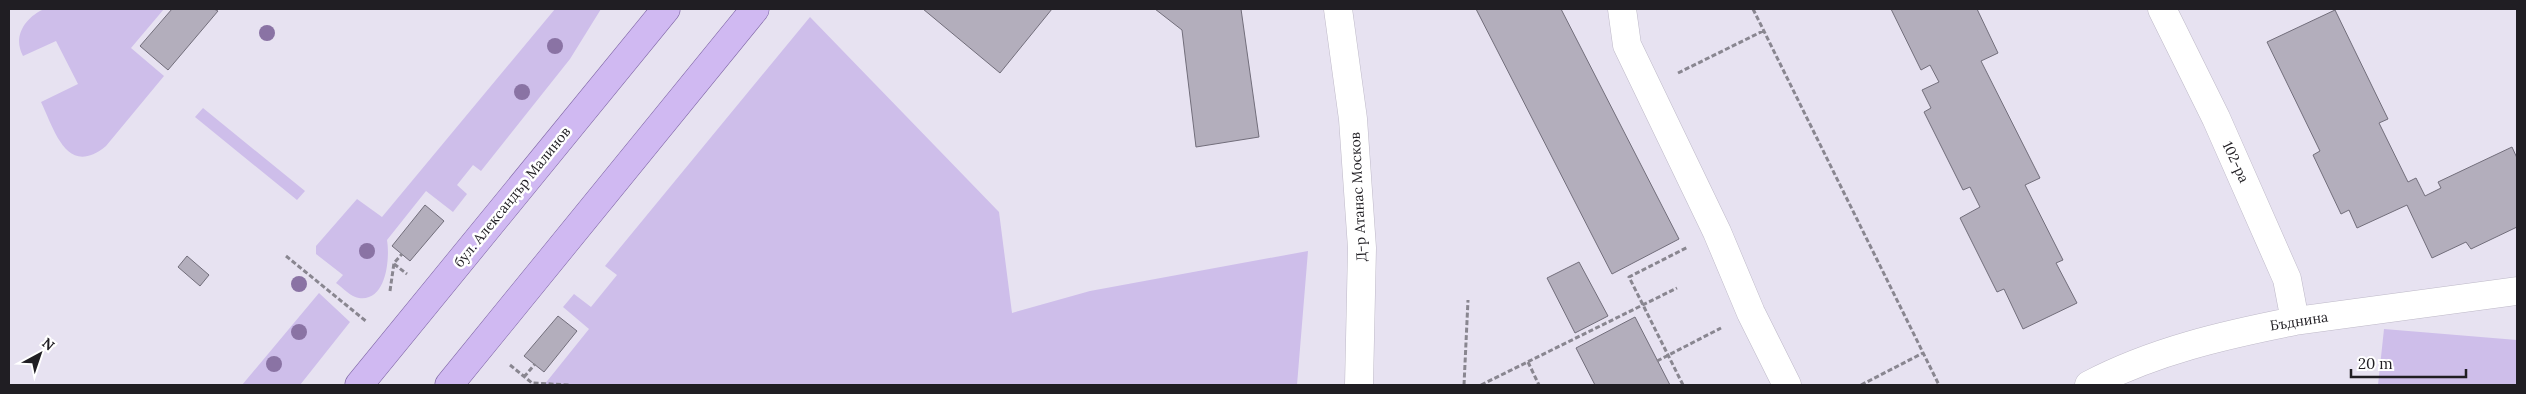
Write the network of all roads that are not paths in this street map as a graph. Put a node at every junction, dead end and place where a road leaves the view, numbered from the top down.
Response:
1 (666, 9) edge
2 (756, 9) edge
3 (1338, 9) edge
4 (1622, 9) edge
5 (2167, 10) edge
6 (2517, 291) edge
7 (2295, 321) junction
8 (358, 385) edge
9 (449, 385) edge
10 (1359, 385) edge
11 (1787, 385) edge
12 (2089, 385) edge

1 - 8 main road, бул. Александър Малинов
2 - 9 main road
3 - 10 street, Д-р Атанас Москов
4 - 11 street
5 - 7 street, 102-ра
6 - 7 street, Бъднина
7 - 12 street, Бъднина

